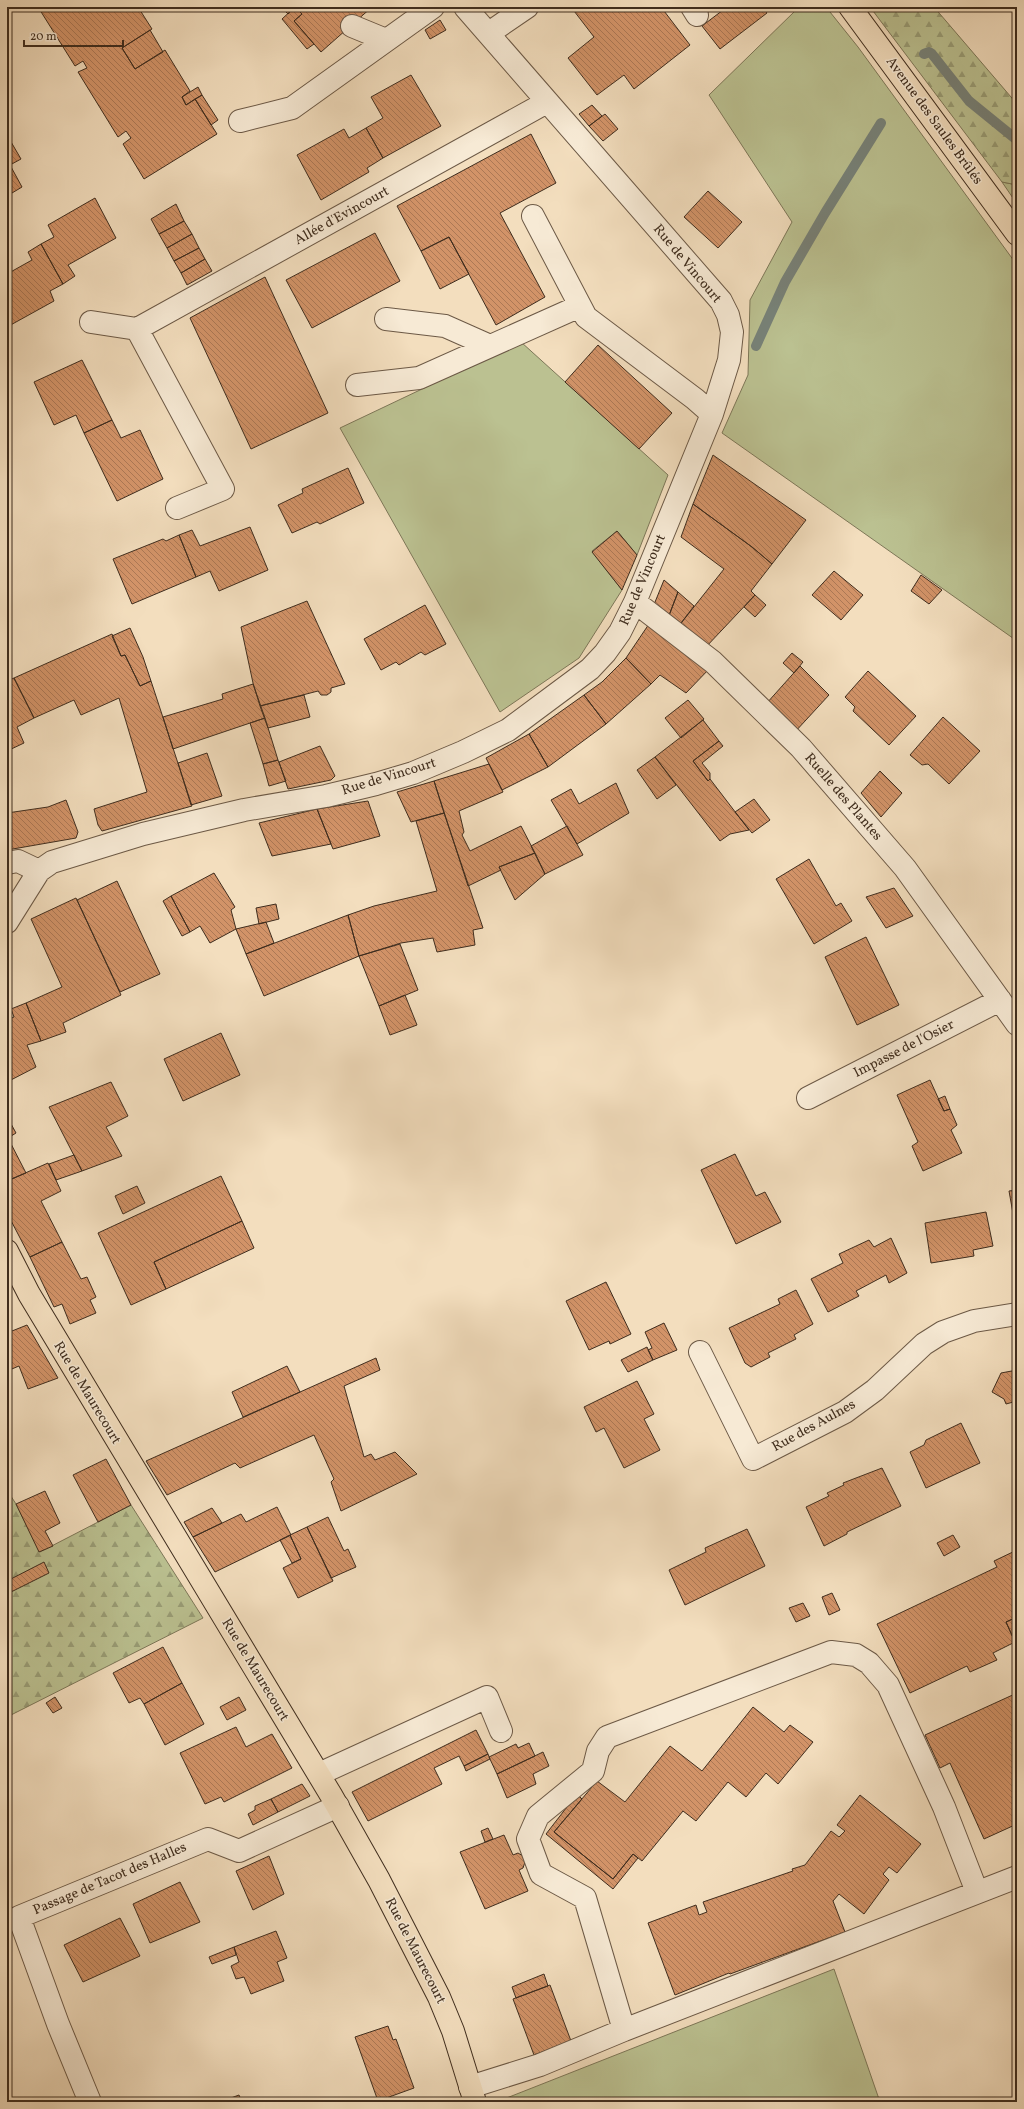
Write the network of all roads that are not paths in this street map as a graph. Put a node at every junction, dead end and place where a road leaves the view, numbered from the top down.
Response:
1 (433, 7) edge
2 (465, 7) edge
3 (527, 7) edge
4 (850, 7) edge
5 (352, 26) dead end
6 (489, 33) junction
7 (386, 40) junction
8 (547, 102) junction
9 (240, 121) dead end
10 (533, 216) dead end
11 (1017, 234) edge
12 (580, 306) junction
13 (386, 319) dead end
14 (91, 322) dead end
15 (137, 329) junction
16 (490, 346) junction
17 (357, 385) dead end
18 (712, 414) junction
19 (177, 508) dead end
20 (635, 602) junction
21 (7, 863) edge
22 (39, 871) junction
23 (7, 922) edge
24 (1000, 1000) junction
25 (1017, 1024) edge
26 (808, 1098) dead end
27 (7, 1251) edge
28 (1017, 1314) edge
29 (700, 1352) dead end
30 (501, 1731) dead end
31 (319, 1774) junction
32 (338, 1806) junction
33 (1017, 1877) edge
34 (977, 1892) junction
35 (624, 2030) junction
36 (472, 2095) edge
37 (90, 2102) edge

1 - 7 street
2 - 6 street, Rue de Vincourt
3 - 6 street
4 - 11 main road, Avenue des Saules Brûlés
5 - 7 street
6 - 8 street, Rue de Vincourt
7 - 9 street
8 - 15 street, Allée d'Evincourt
8 - 18 street, Rue de Vincourt
10 - 12 street
12 - 16 street
12 - 18 street
13 - 16 street
14 - 15 street
15 - 19 street
16 - 17 street
18 - 20 street, Rue de Vincourt
20 - 22 street, Rue de Vincourt
20 - 24 street, Ruelle des Plantes
21 - 22 street
22 - 23 street, Rue de Vincourt
24 - 25 street, Ruelle des Plantes
24 - 26 street, Impasse de l'Osier
27 - 31 main road, Rue de Maurecourt
28 - 29 street, Rue des Aulnes
30 - 31 street
31 - 32 main road, Rue de Maurecourt
32 - 36 main road, Rue de Maurecourt
32 - 37 street, Passage de Tacot des Halles
33 - 34 street
34 - 35 street
34 - 35 street
35 - 36 street

